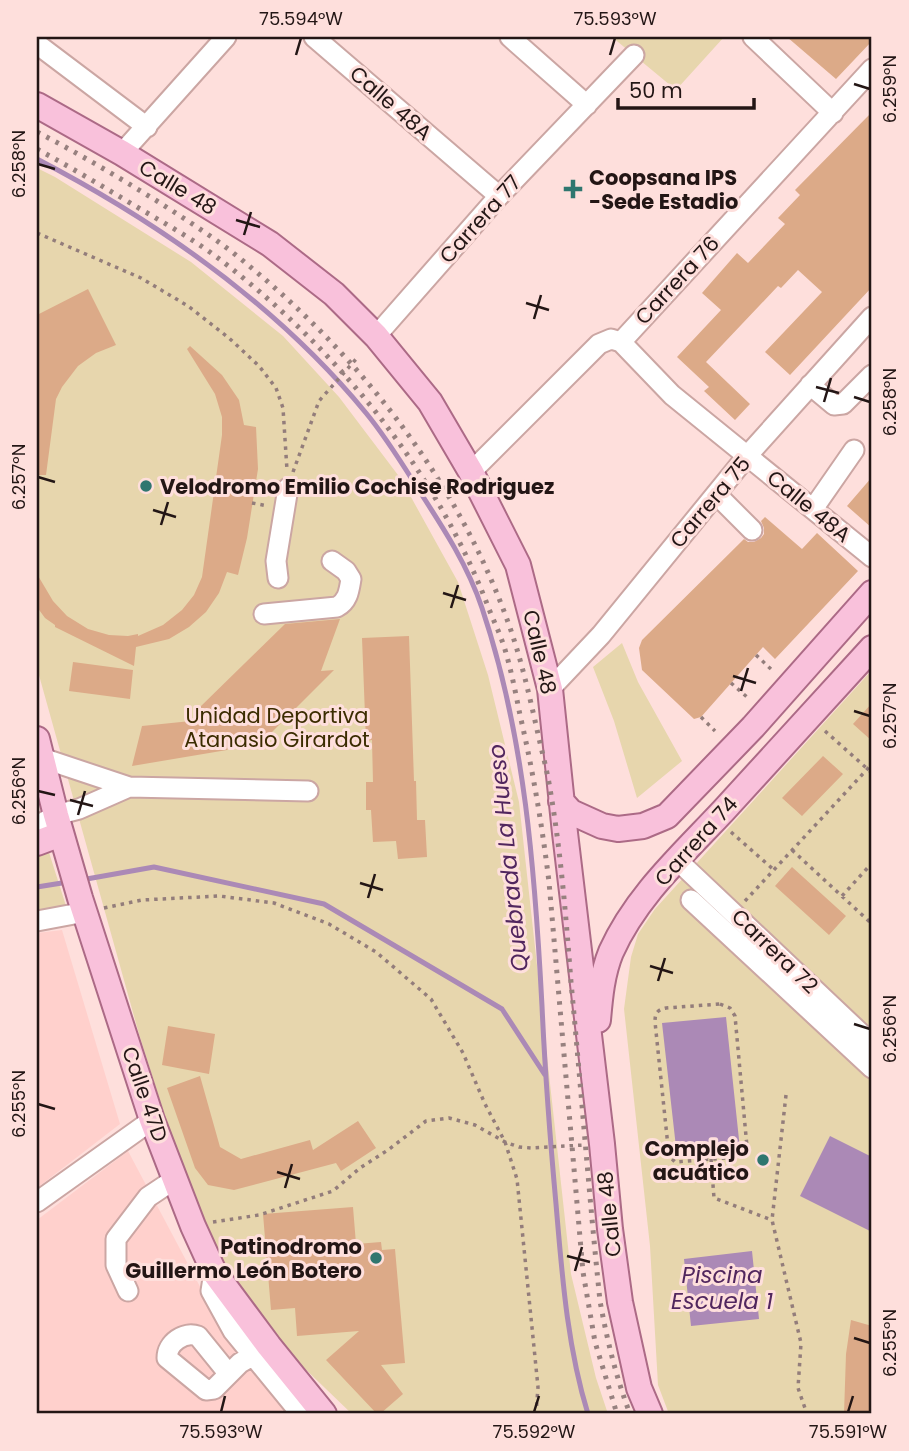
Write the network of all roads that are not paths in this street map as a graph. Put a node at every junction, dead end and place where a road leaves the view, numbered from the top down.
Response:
1 (226, 37) edge
2 (314, 37) edge
3 (510, 37) edge
4 (758, 38) edge
5 (37, 44) edge
6 (634, 55) dead end
7 (872, 69) edge
8 (37, 105) edge
9 (587, 105) junction
10 (833, 113) junction
11 (147, 127) junction
12 (122, 153) junction
13 (499, 196) junction
14 (868, 329) edge
15 (376, 336) junction
16 (621, 342) junction
17 (872, 375) edge
18 (810, 385) junction
19 (854, 450) dead end
20 (747, 456) junction
21 (471, 472) junction
22 (288, 488) dead end
23 (716, 494) junction
24 (813, 509) junction
25 (752, 530) dead end
26 (872, 557) edge
27 (332, 561) dead end
28 (278, 578) dead end
29 (872, 593) edge
30 (264, 614) dead end
31 (872, 648) edge
32 (550, 689) junction
33 (39, 749) edge
34 (129, 787) junction
35 (309, 791) dead end
36 (561, 801) junction
37 (54, 829) edge
38 (37, 843) edge
39 (676, 859) junction
40 (691, 900) dead end
41 (90, 906) junction
42 (37, 921) edge
43 (872, 1044) edge
44 (872, 1068) edge
45 (593, 1070) junction
46 (152, 1120) junction
47 (175, 1179) junction
48 (37, 1202) edge
49 (128, 1291) dead end
50 (261, 1351) junction
51 (228, 1373) dead end
52 (301, 1414) edge
53 (324, 1414) edge
54 (650, 1414) edge

1 - 11 street
2 - 13 street, Calle 48A
3 - 9 street
4 - 10 street
5 - 11 street, Calle 48
6 - 9 street, Carrera 77
7 - 10 street, Carrera 76
8 - 12 main road, Calle 48
9 - 13 street, Carrera 77
10 - 16 street, Carrera 76
11 - 12 street
12 - 15 main road, Calle 48
13 - 15 street, Carrera 77
14 - 18 street, Carrera 75
15 - 21 main road, Calle 48
16 - 20 street, Calle 48A
16 - 21 street, Carrera 76
17 - 18 street
18 - 20 street, Carrera 75
19 - 24 street
20 - 23 street, Carrera 75
20 - 24 street, Calle 48A
21 - 32 main road, Calle 48
22 - 28 street
23 - 25 street
23 - 32 street, Carrera 75
24 - 26 street, Calle 48A
27 - 30 street
29 - 36 main road, Carrera 74
31 - 39 main road, Carrera 74
32 - 36 main road, Calle 48
33 - 34 street
33 - 37 main road, Calle 47D
34 - 35 street
34 - 37 street
36 - 45 main road, Calle 48
37 - 38 main road
37 - 41 main road, Calle 47D
39 - 43 street, Carrera 72
39 - 45 main road, Carrera 74
40 - 44 street
41 - 42 street
41 - 46 main road, Calle 47D
45 - 54 main road, Calle 48
46 - 47 main road, Calle 47D
46 - 48 street
47 - 49 street
47 - 50 main road, Calle 47D
50 - 51 street
50 - 52 street
50 - 53 main road, Calle 47D

